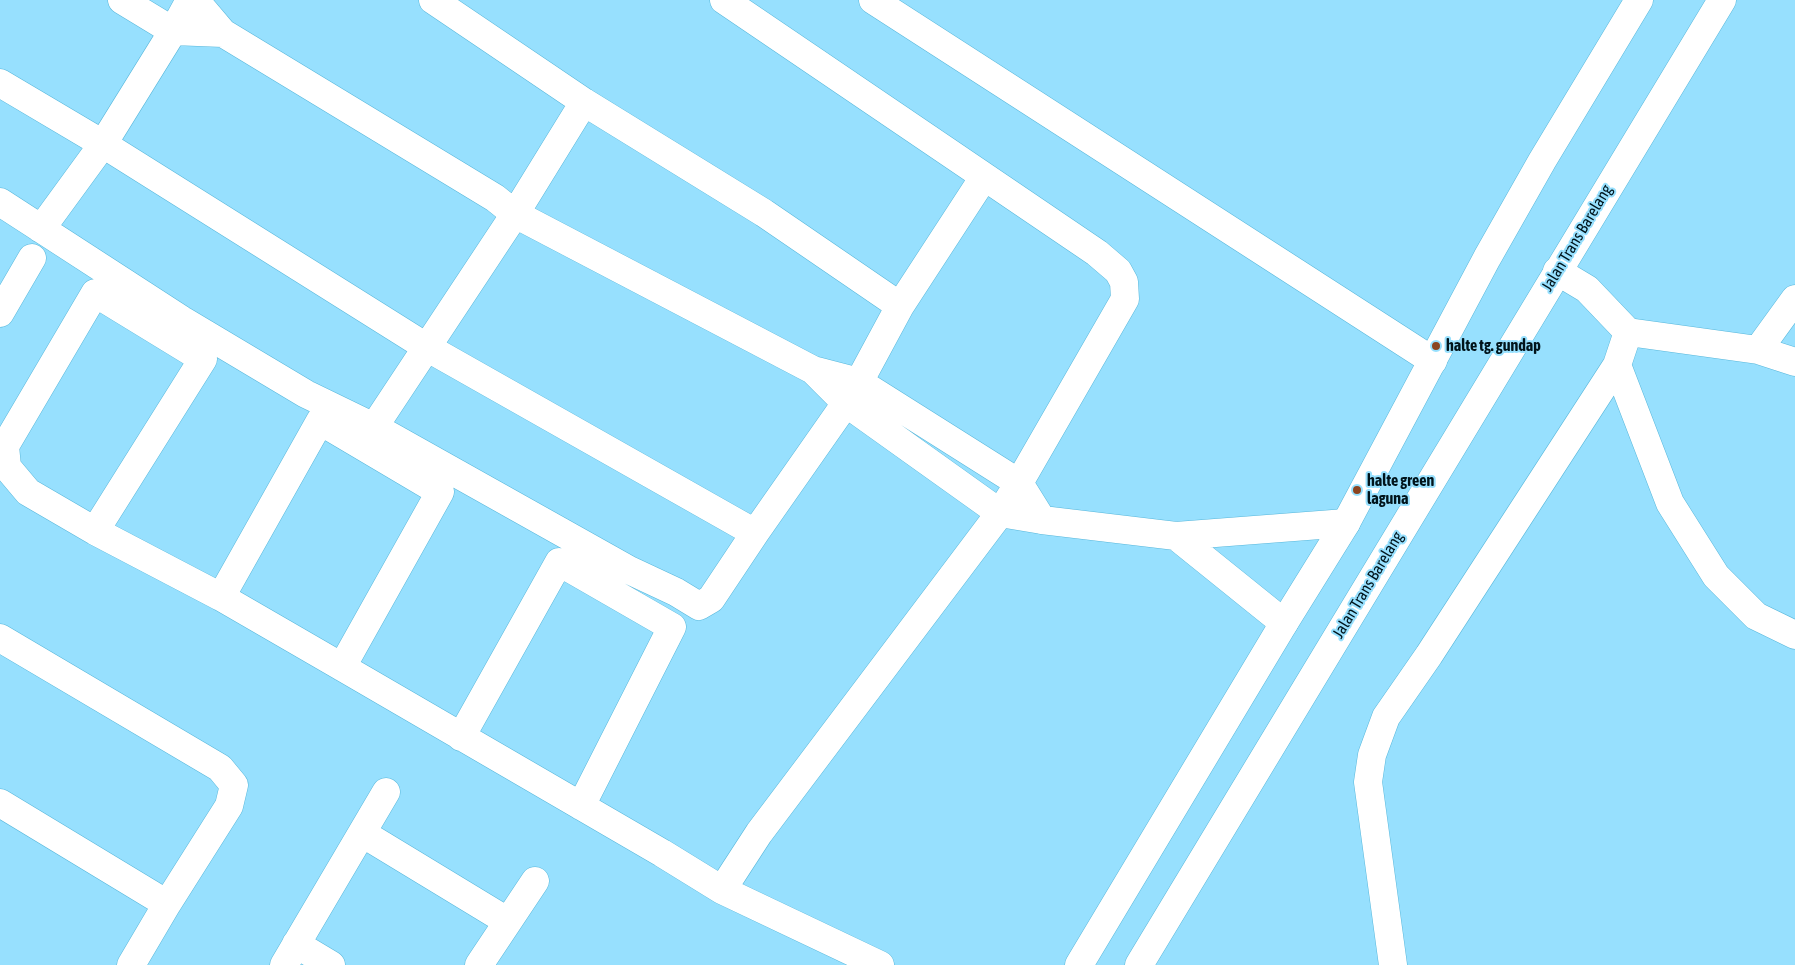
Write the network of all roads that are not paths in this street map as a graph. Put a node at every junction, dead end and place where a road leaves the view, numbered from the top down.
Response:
1 (122, 0) edge
2 (190, 0) edge
3 (195, 0) edge
4 (433, 0) edge
5 (724, 0) edge
6 (873, 0) edge
7 (1639, 0) edge
8 (1722, 0) edge
9 (173, 31) junction
10 (223, 34) junction
11 (0, 83) edge
12 (584, 102) junction
13 (103, 144) junction
14 (984, 177) junction
15 (0, 202) edge
16 (515, 214) junction
17 (41, 229) junction
18 (32, 258) dead end
19 (1557, 271) junction
20 (1795, 299) edge
21 (900, 306) junction
22 (0, 313) edge
23 (1628, 332) junction
24 (428, 348) junction
25 (1758, 350) junction
26 (1434, 361) junction
27 (1795, 362) edge
28 (1618, 365) junction
29 (853, 393) junction
30 (374, 427) junction
31 (1019, 483) junction
32 (1000, 513) junction
33 (1042, 520) junction
34 (1346, 523) junction
35 (95, 531) junction
36 (755, 533) junction
37 (1176, 536) junction
38 (221, 597) junction
39 (1284, 623) junction
40 (1795, 635) edge
41 (0, 638) edge
42 (342, 667) junction
43 (461, 737) junction
44 (386, 792) dead end
45 (0, 803) edge
46 (581, 806) junction
47 (362, 833) junction
48 (535, 881) dead end
49 (722, 890) junction
50 (167, 904) junction
51 (507, 921) junction
52 (290, 955) edge
53 (131, 965) edge
54 (331, 965) edge
55 (479, 965) edge
56 (880, 965) edge
57 (1079, 965) edge
58 (1139, 965) edge
59 (1393, 965) edge

1 - 9 main road
2 - 9 main road
3 - 10 main road
4 - 12 main road
5 - 14 main road
6 - 26 main road
7 - 26 main road
8 - 19 main road, Jalan Trans Barelang
9 - 10 main road
9 - 13 main road
10 - 16 main road
11 - 13 main road
12 - 16 main road
12 - 21 main road
13 - 17 main road
13 - 24 main road
14 - 21 main road
14 - 31 main road
15 - 17 main road
16 - 24 main road
16 - 29 main road
17 - 30 main road
18 - 22 main road
19 - 23 main road
19 - 58 main road, Jalan Trans Barelang
20 - 25 main road
21 - 29 main road
23 - 25 main road
23 - 28 main road
24 - 30 main road
24 - 36 main road
25 - 27 main road
26 - 34 main road
28 - 40 main road
28 - 59 main road
29 - 31 main road
29 - 32 main road
29 - 36 main road
30 - 36 main road
31 - 32 main road
31 - 33 main road
32 - 33 main road
32 - 49 main road
33 - 37 main road
34 - 37 main road
34 - 39 main road
35 - 35 main road
35 - 38 main road
37 - 39 main road
38 - 42 main road
38 - 42 main road
39 - 57 main road
41 - 50 main road
42 - 43 main road
43 - 46 main road
43 - 46 main road
44 - 47 main road
45 - 50 main road
46 - 49 main road
47 - 51 main road
47 - 52 main road
48 - 51 main road
49 - 56 main road
50 - 53 main road
51 - 55 main road
52 - 54 main road

